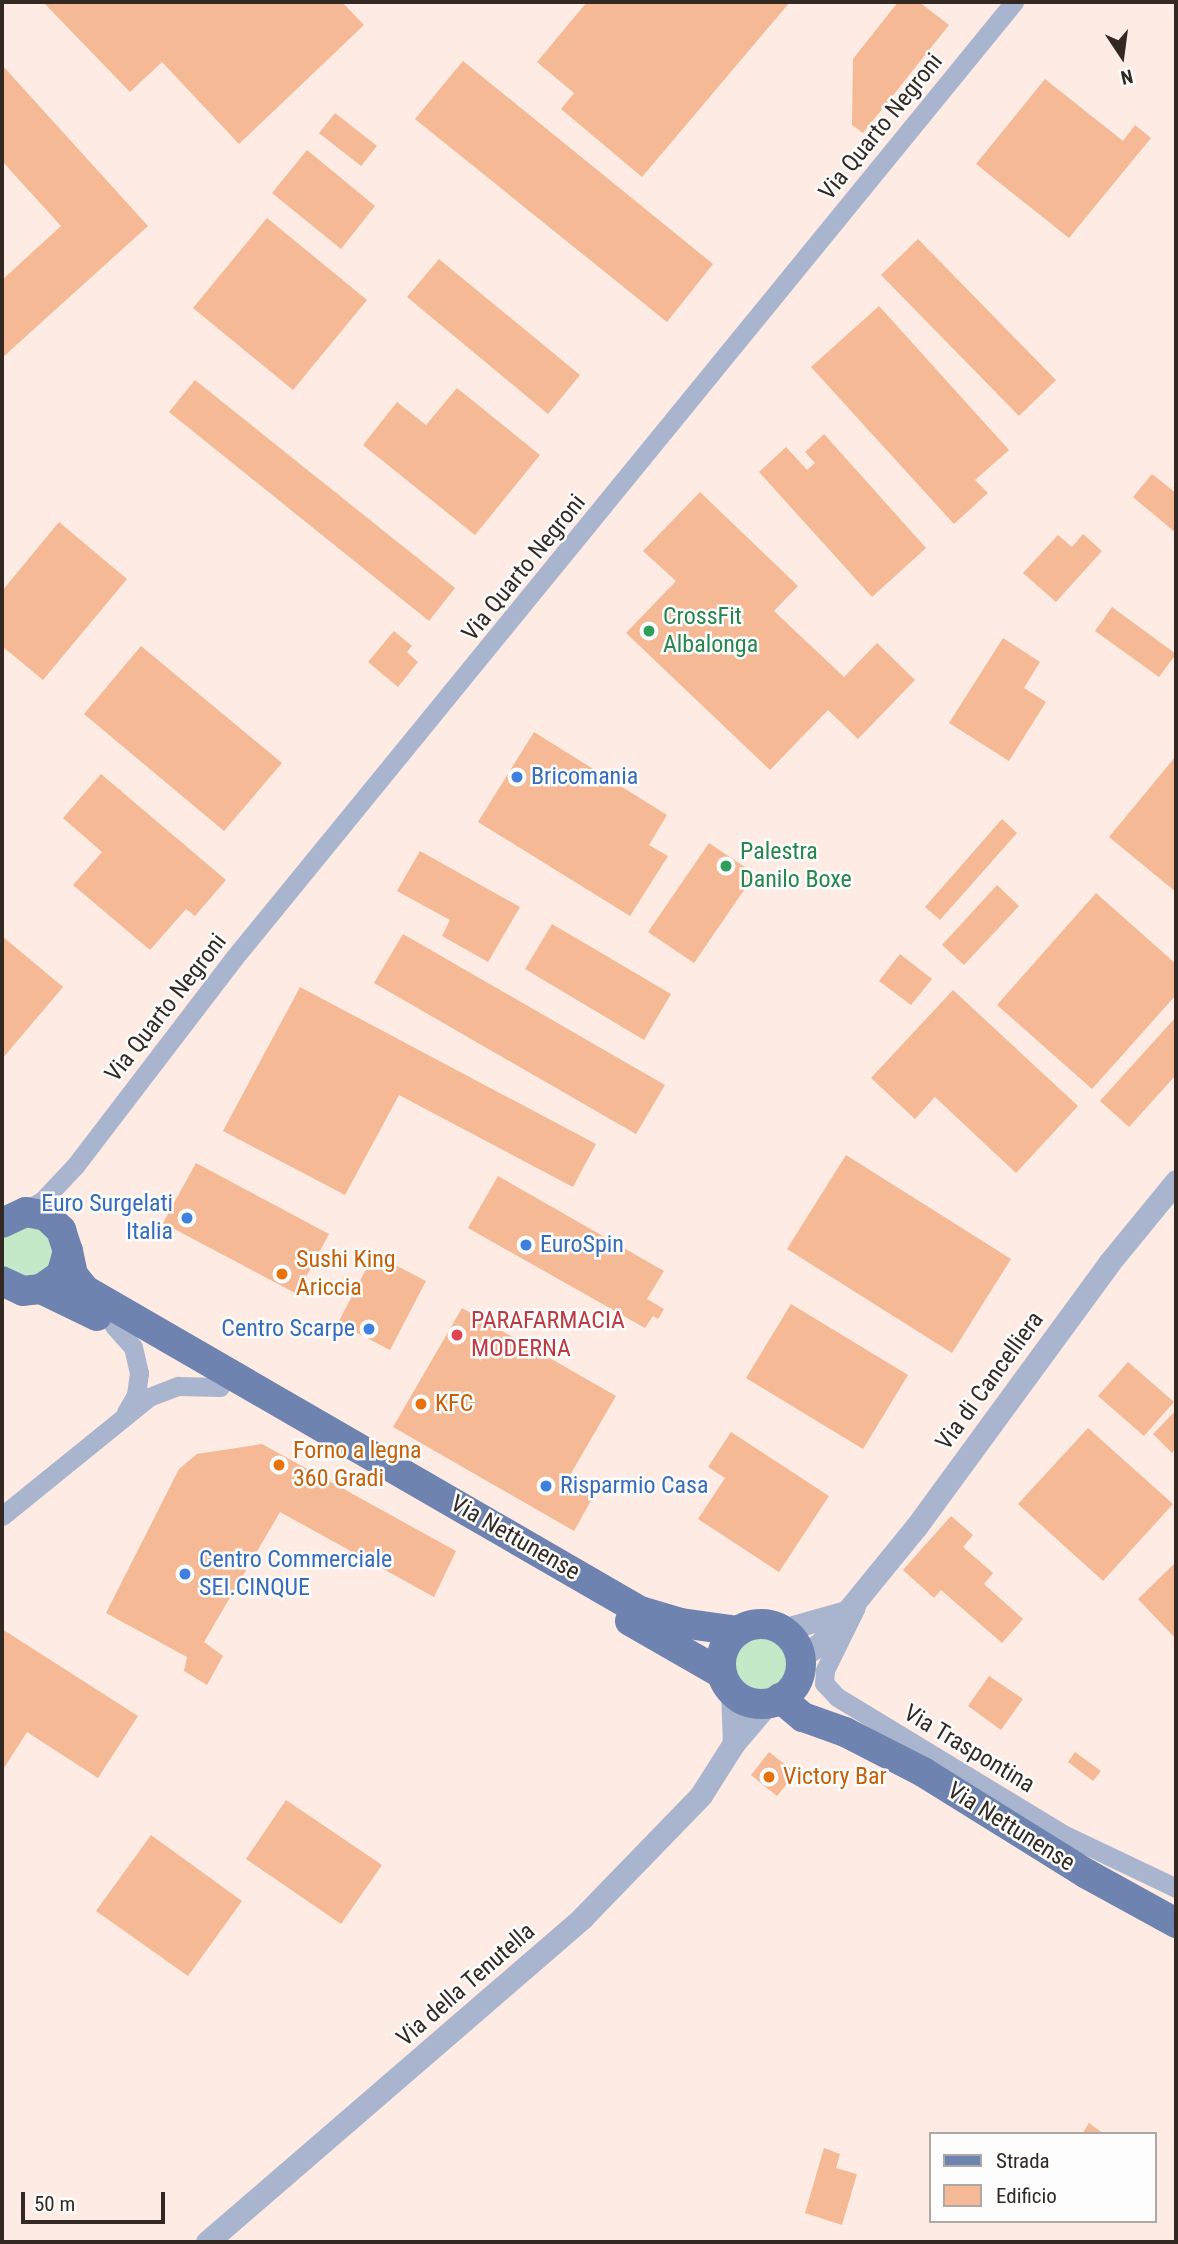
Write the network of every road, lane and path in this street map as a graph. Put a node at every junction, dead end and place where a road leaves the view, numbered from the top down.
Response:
1 (1014, 2) edge
2 (75, 1166) junction
3 (1176, 1181) edge
4 (9, 1219) edge
5 (54, 1222) junction
6 (68, 1251) junction
7 (2, 1281) edge
8 (41, 1289) junction
9 (114, 1326) junction
10 (220, 1387) junction
11 (120, 1419) junction
12 (2, 1516) edge
13 (851, 1606) junction
14 (738, 1630) junction
15 (782, 1630) junction
16 (800, 1666) junction
17 (727, 1683) junction
18 (774, 1700) junction
19 (845, 1732) junction
20 (734, 1743) junction
21 (1176, 1888) edge
22 (1176, 1923) edge
23 (207, 2242) edge

1 - 2 street, Via Quarto Negroni
2 - 4 street, Via Quarto Negroni
2 - 5 street, Via Quarto Negroni
3 - 13 street, Via di Cancelliera
4 - 5 main road
5 - 6 main road, Via Nettunense
6 - 8 main road
6 - 14 main road, Via Nettunense
7 - 8 main road, Via Nettunense
8 - 9 main road, Via Nettunense
9 - 10 main road, Via Nettunense
9 - 11 street
10 - 11 street
10 - 17 main road, Via Nettunense
11 - 12 street
13 - 15 street
13 - 16 street, Via di Cancelliera
13 - 21 street, Via Traspontina
14 - 15 main road, Via Nettunense
14 - 17 main road
15 - 16 main road, Via Nettunense
16 - 18 main road
16 - 19 main road, Via Nettunense
17 - 18 main road, Via Nettunense
17 - 20 street
18 - 19 main road, Via Nettunense
18 - 20 street, Via della Tenutella
19 - 22 main road, Via Nettunense
20 - 23 street, Via della Tenutella

